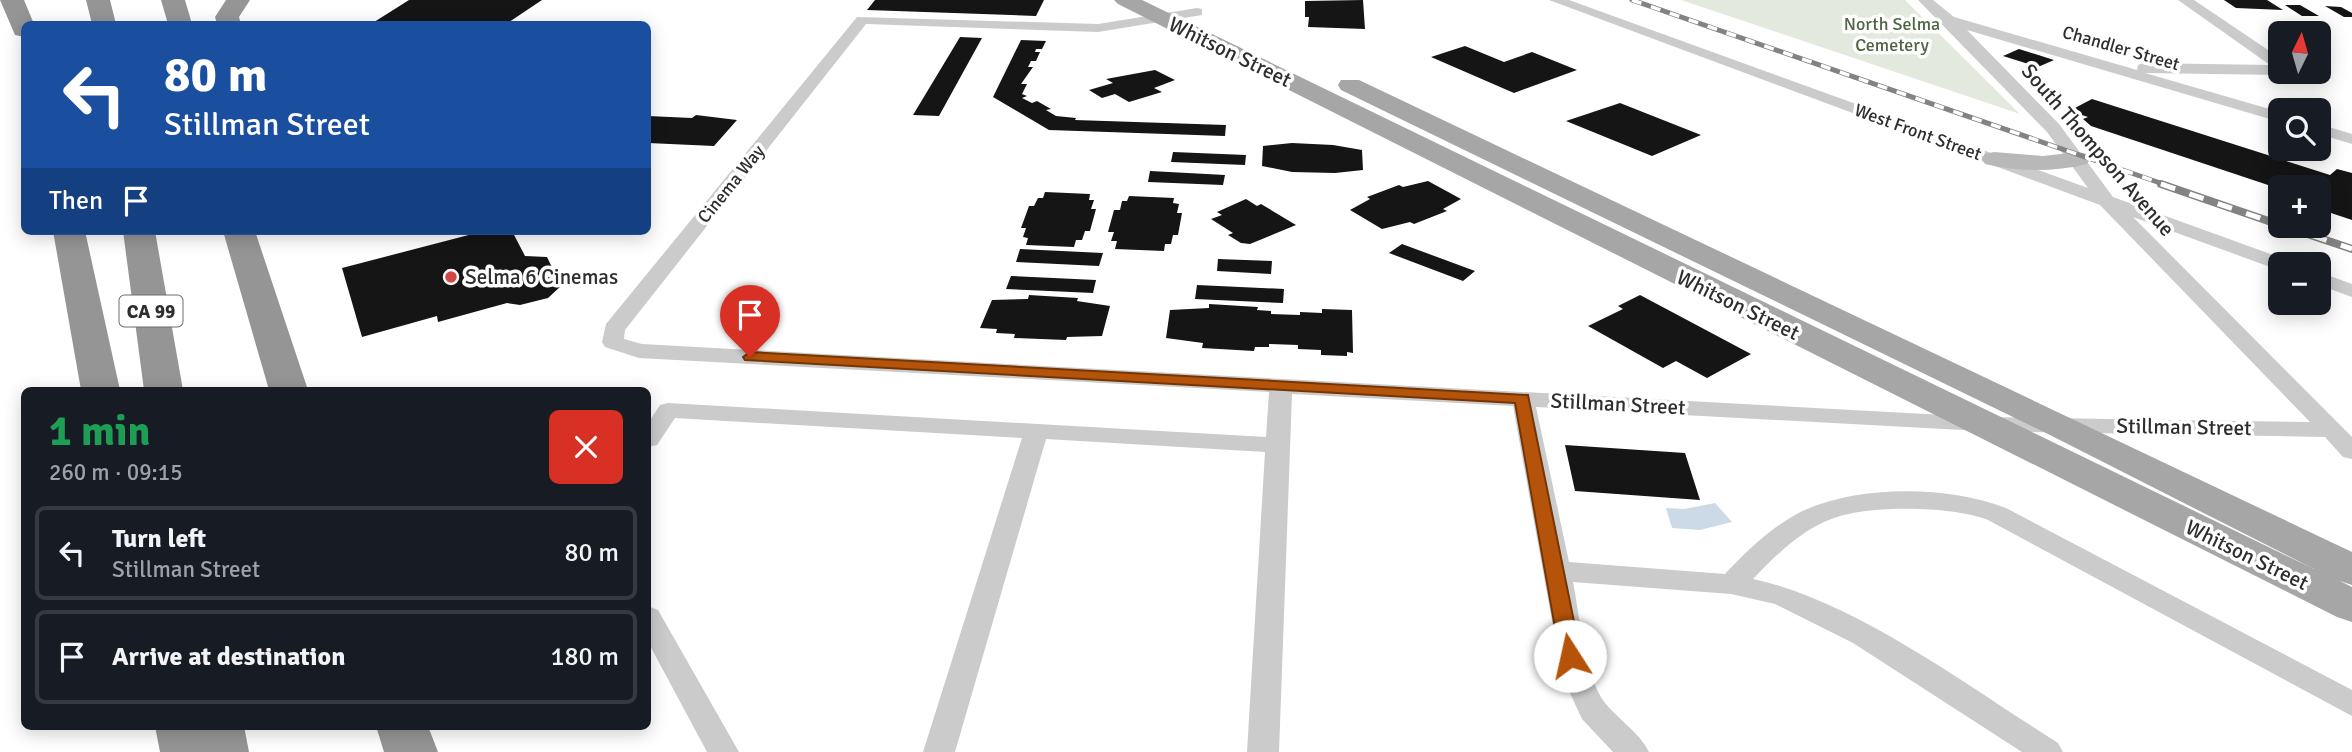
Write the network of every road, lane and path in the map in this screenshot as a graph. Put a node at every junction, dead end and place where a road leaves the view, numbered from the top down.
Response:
1 (12, 0) edge
2 (98, 0) edge
3 (173, 0) edge
4 (237, 0) edge
5 (1125, 0) edge
6 (1556, 0) edge
7 (1925, 0) edge
8 (2185, 0) edge
9 (1177, 10) edge
10 (1949, 20) junction
11 (103, 21) edge
12 (179, 21) edge
13 (228, 21) edge
14 (21, 22) edge
15 (2268, 59) edge
16 (2113, 67) junction
17 (2268, 68) edge
18 (1299, 86) junction
19 (2268, 113) edge
20 (2331, 133) edge
21 (1461, 138) junction
22 (2352, 139) edge
23 (1993, 159) junction
24 (2078, 159) junction
25 (1505, 189) junction
26 (2107, 201) junction
27 (70, 235) edge
28 (140, 235) edge
29 (240, 235) edge
30 (256, 235) edge
31 (1693, 250) junction
32 (2268, 260) edge
33 (2331, 283) edge
34 (2352, 291) edge
35 (264, 318) junction
36 (613, 342) joint
37 (1281, 385) junction
38 (100, 387) edge
39 (164, 387) edge
40 (288, 387) edge
41 (1523, 398) junction
42 (1981, 424) junction
43 (2059, 425) junction
44 (2332, 430) junction
45 (1036, 432) junction
46 (651, 436) edge
47 (1279, 445) junction
48 (2352, 451) edge
49 (2352, 570) edge
50 (1556, 571) junction
51 (1731, 584) junction
52 (2352, 606) edge
53 (651, 623) edge
54 (2352, 704) edge
55 (182, 730) edge
56 (219, 730) edge
57 (403, 730) edge
58 (187, 752) edge
59 (222, 752) edge
60 (411, 752) edge
61 (723, 752) edge
62 (939, 752) edge
63 (1263, 752) edge
64 (1633, 752) edge
65 (2047, 752) edge

1 - 14 highway
2 - 11 highway
3 - 12 highway
4 - 13 highway
5 - 9 main road, Whitson Street
6 - 23 street, West Front Street
7 - 10 street, South Thompson Avenue
8 - 15 street
9 - 18 main road, Whitson Street
9 - 21 main road, Whitson Street
9 - 36 street, Cinema Way
10 - 16 street, Chandler Street
10 - 24 street, South Thompson Avenue
16 - 17 street
16 - 19 street, Chandler Street
18 - 21 main road
18 - 25 main road, Whitson Street
20 - 22 street
21 - 31 main road, Whitson Street
23 - 24 street
23 - 26 street, West Front Street
24 - 26 street, South Thompson Avenue
25 - 31 main road
25 - 42 main road, Whitson Street
26 - 32 street, West Front Street
26 - 44 street, South Thompson Avenue
27 - 38 highway
28 - 39 highway, CA 99
29 - 35 highway
30 - 35 highway
31 - 43 main road, Whitson Street
33 - 34 street
35 - 40 highway
36 - 37 street, Stillman Street
37 - 41 street, Stillman Street
37 - 47 street
41 - 42 street, Stillman Street
41 - 50 street
42 - 43 street, Stillman Street
42 - 52 main road, Whitson Street
43 - 44 street, Stillman Street
43 - 49 main road, Whitson Street
44 - 48 street, South Thompson Avenue
45 - 46 street
45 - 47 street
45 - 62 street
47 - 63 street
50 - 51 street
50 - 64 street
51 - 54 street
51 - 65 street
53 - 61 street
55 - 58 highway
56 - 59 highway
57 - 60 highway

